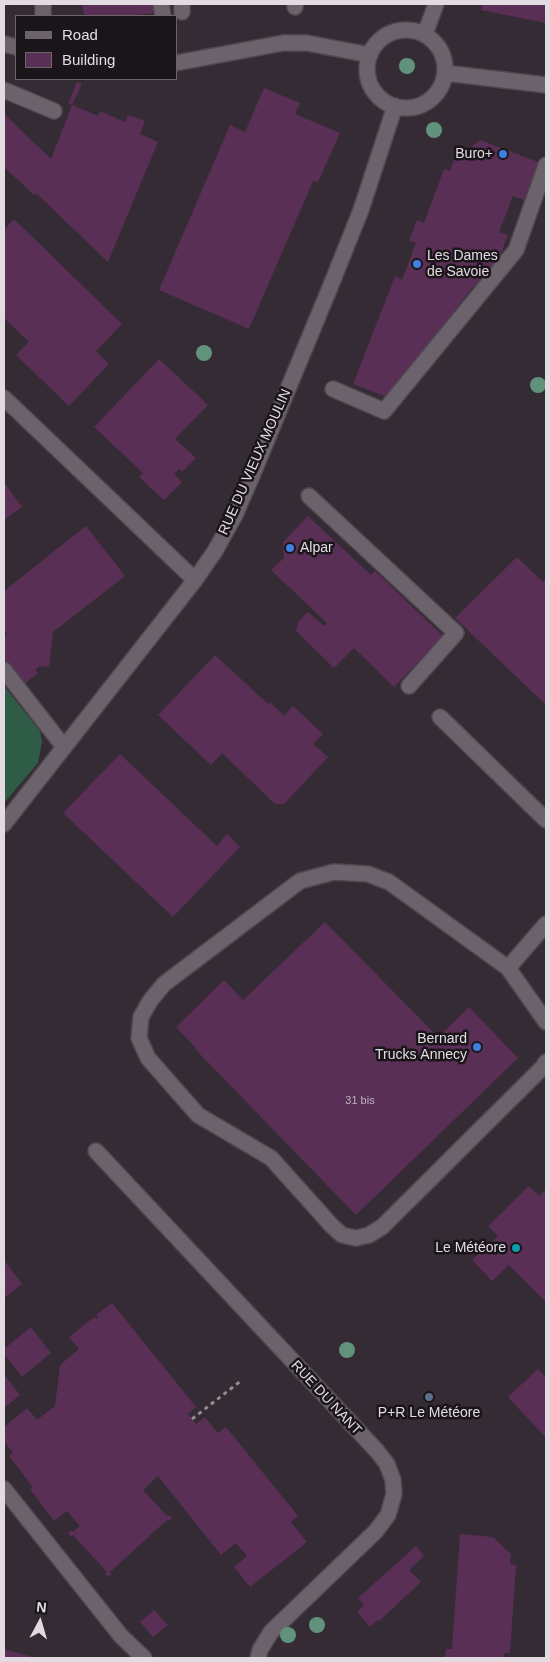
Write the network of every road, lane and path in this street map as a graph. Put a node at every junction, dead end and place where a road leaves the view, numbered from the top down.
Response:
1 (436, 4) edge
2 (425, 34) junction
3 (370, 55) junction
4 (178, 63) edge
5 (445, 73) junction
6 (546, 85) edge
7 (4, 90) edge
8 (396, 106) junction
9 (54, 111) dead end
10 (546, 165) edge
11 (333, 389) dead end
12 (4, 398) edge
13 (309, 496) dead end
14 (196, 580) junction
15 (4, 670) edge
16 (409, 686) dead end
17 (440, 718) dead end
18 (64, 747) junction
19 (546, 820) edge
20 (4, 824) edge
21 (546, 924) edge
22 (508, 968) junction
23 (546, 1022) edge
24 (546, 1062) edge
25 (96, 1151) dead end
26 (242, 1380) dead end
27 (192, 1419) dead end
28 (4, 1490) edge
29 (144, 1658) edge
30 (258, 1658) edge

1 - 2 street
2 - 3 street
2 - 5 street
3 - 4 street
3 - 8 street
5 - 6 street
5 - 8 street
7 - 9 street
8 - 14 street, RUE DU VIEUX MOULIN
10 - 11 street
12 - 14 street
13 - 16 street
14 - 18 street, RUE DU VIEUX MOULIN
15 - 18 street
17 - 19 street
18 - 20 street, RUE DU VIEUX MOULIN
21 - 22 street
22 - 23 street
22 - 24 street
25 - 30 street, RUE DU NANT
26 - 27 path
28 - 29 street

